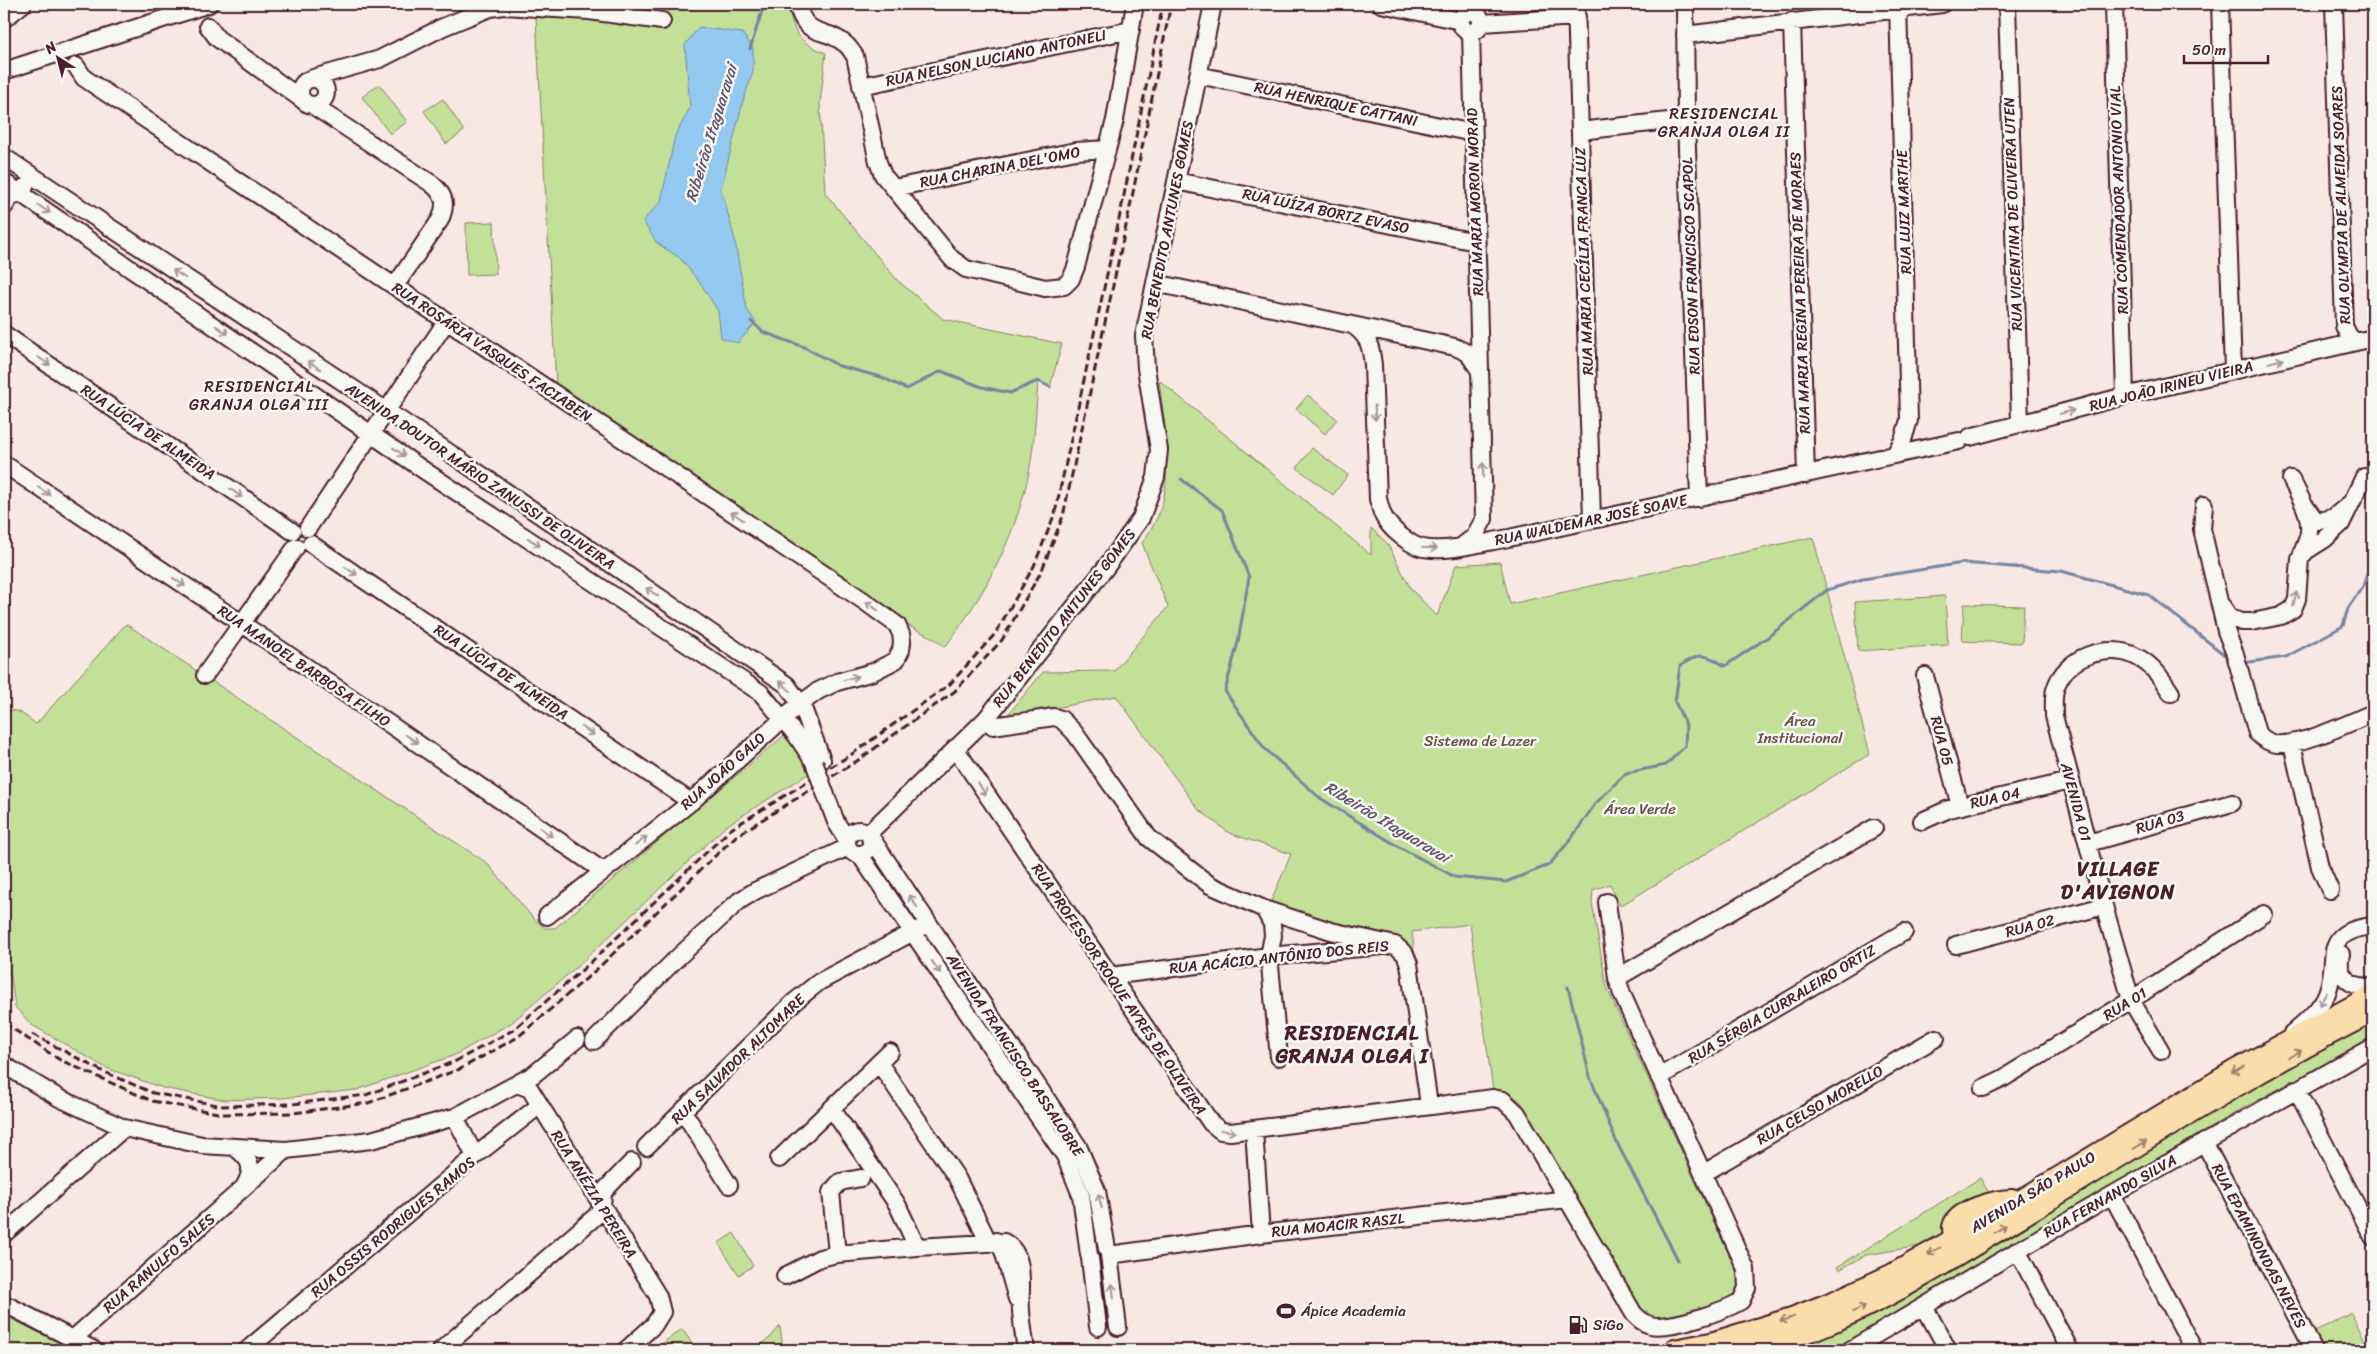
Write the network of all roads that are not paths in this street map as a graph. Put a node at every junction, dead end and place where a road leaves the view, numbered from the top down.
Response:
1 (23, 4) edge
2 (209, 4) edge
3 (797, 4) edge
4 (1135, 4) edge
5 (1213, 4) edge
6 (1381, 4) edge
7 (1685, 4) edge
8 (1942, 4) edge
9 (2007, 4) edge
10 (2114, 4) edge
11 (2220, 4) edge
12 (2334, 4) edge
13 (1898, 6) edge
14 (1576, 10) edge
15 (1471, 18) edge
16 (4, 19) edge
17 (662, 21) dead end
18 (1792, 21) junction
19 (208, 26) dead end
20 (1130, 30) junction
21 (1685, 35) junction
22 (76, 66) dead end
23 (4, 71) edge
24 (1198, 76) junction
25 (861, 86) junction
26 (315, 91) junction
27 (1686, 119) junction
28 (1580, 131) junction
29 (1473, 133) junction
30 (1107, 149) junction
31 (4, 157) edge
32 (26, 172) junction
33 (1176, 181) junction
34 (894, 188) junction
35 (9, 193) edge
36 (1476, 242) junction
37 (1155, 283) junction
38 (395, 286) junction
39 (446, 322) junction
40 (1354, 326) junction
41 (1479, 330) junction
42 (4, 334) edge
43 (1400, 336) junction
44 (2373, 338) edge
45 (2356, 342) junction
46 (1455, 347) junction
47 (1373, 365) junction
48 (2233, 370) junction
49 (1480, 371) junction
50 (2125, 396) junction
51 (386, 412) junction
52 (1909, 420) junction
53 (2020, 424) junction
54 (373, 434) junction
55 (1964, 439) joint
56 (1921, 449) junction
57 (1895, 454) junction
58 (4, 464) edge
59 (1806, 475) junction
60 (2364, 477) dead end
61 (2291, 479) dead end
62 (1699, 498) junction
63 (2204, 505) dead end
64 (1484, 519) junction
65 (1592, 519) junction
66 (308, 528) junction
67 (292, 531) junction
68 (2318, 532) junction
69 (1509, 538) junction
70 (303, 546) junction
71 (1461, 547) junction
72 (241, 624) junction
73 (2233, 627) junction
74 (902, 642) joint
75 (206, 675) dead end
76 (1925, 676) dead end
77 (2171, 693) dead end
78 (800, 703) junction
79 (2373, 713) edge
80 (782, 718) junction
81 (986, 719) junction
82 (2292, 744) junction
83 (955, 748) junction
84 (818, 761) junction
85 (2070, 781) junction
86 (691, 802) junction
87 (2232, 804) dead end
88 (1960, 806) junction
89 (1922, 821) dead end
90 (1874, 828) dead end
91 (859, 841) junction
92 (2088, 843) junction
93 (603, 871) junction
94 (2330, 890) dead end
95 (1607, 902) dead end
96 (2104, 906) junction
97 (1264, 909) junction
98 (2264, 914) dead end
99 (548, 916) dead end
100 (928, 924) junction
101 (2373, 926) edge
102 (1904, 932) dead end
103 (913, 933) junction
104 (2373, 933) edge
105 (1395, 945) junction
106 (1956, 945) dead end
107 (1269, 956) junction
108 (1617, 978) junction
109 (1114, 982) junction
110 (2373, 986) edge
111 (2373, 995) edge
112 (2131, 1000) junction
113 (2373, 1012) edge
114 (1936, 1038) dead end
115 (577, 1039) dead end
116 (594, 1041) dead end
117 (2373, 1047) edge
118 (2161, 1051) dead end
119 (2269, 1052) junction
120 (1279, 1057) dead end
121 (5, 1068) edge
122 (1659, 1077) junction
123 (517, 1084) junction
124 (1983, 1088) dead end
125 (2296, 1089) junction
126 (540, 1105) junction
127 (1429, 1105) junction
128 (832, 1109) junction
129 (683, 1111) junction
130 (454, 1117) junction
131 (124, 1128) junction
132 (1254, 1130) junction
133 (2204, 1142) junction
134 (234, 1147) junction
135 (646, 1147) dead end
136 (286, 1150) junction
137 (476, 1156) junction
138 (779, 1159) dead end
139 (632, 1162) dead end
140 (1704, 1172) junction
141 (862, 1178) dead end
142 (729, 1185) dead end
143 (244, 1187) junction
144 (2112, 1195) junction
145 (1568, 1199) junction
146 (602, 1208) junction
147 (4, 1234) edge
148 (1261, 1234) junction
149 (2373, 1236) edge
150 (992, 1241) junction
151 (917, 1247) junction
152 (2017, 1250) junction
153 (1108, 1252) junction
154 (837, 1254) junction
155 (1090, 1256) junction
156 (785, 1276) dead end
157 (4, 1306) edge
158 (1924, 1306) junction
159 (1098, 1327) dead end
160 (1118, 1327) dead end
161 (1814, 1329) junction
162 (74, 1338) junction
163 (1719, 1346) edge
164 (94, 1350) edge
165 (247, 1350) edge
166 (441, 1350) edge
167 (626, 1350) edge
168 (1026, 1350) edge
169 (1674, 1350) edge
170 (1746, 1350) edge
171 (1779, 1350) edge
172 (1850, 1350) edge
173 (1948, 1350) edge
174 (2070, 1350) edge
175 (2194, 1350) edge
176 (2314, 1350) edge

1 - 16 street
2 - 23 street
3 - 25 street
4 - 20 street
5 - 24 street, RUA BENEDITO ANTUNES GOMES
6 - 15 street
7 - 21 street, RUA EDSON FRANCISCO SCAPOL
8 - 13 street
9 - 53 street, RUA VICENTINA DE OLIVEIRA UTEN
10 - 50 street, RUA COMENDADOR ANTONIO VIAL
11 - 48 street
12 - 45 street, RUA OLYMPIA DE ALMEIDA SOARES
13 - 18 street
13 - 52 street, RUA LUIZ MARTHE
14 - 15 street
14 - 28 street, RUA MARIA CECÍLIA FRANCA LUZ
15 - 29 street, RUA MARIA MORON MORAD
17 - 26 street
18 - 21 street
18 - 59 street, RUA MARIA REGINA PEREIRA DE MORAES
19 - 26 street
20 - 25 street, RUA NELSON LUCIANO ANTONELI
20 - 30 street
21 - 27 street, RUA EDSON FRANCISCO SCAPOL
22 - 38 street, RUA ROSÁRIA VASQUES FACIABEN
24 - 29 street, RUA HENRIQUE CATTANI
24 - 33 street, RUA BENEDITO ANTUNES GOMES
25 - 34 street
26 - 38 street
27 - 28 street
27 - 62 street, RUA EDSON FRANCISCO SCAPOL
28 - 65 street, RUA MARIA CECÍLIA FRANCA LUZ
29 - 36 street, RUA MARIA MORON MORAD
30 - 34 street, RUA CHARINA DEL'OMO
30 - 34 street
31 - 32 street, AVENIDA DOUTOR MÁRIO ZANUSSI DE OLIVEIRA
32 - 35 street
51 -> 32 street, AVENIDA DOUTOR MÁRIO ZANUSSI DE OLIVEIRA
33 - 36 street, RUA LUÍZA BORTZ EVASO
33 - 37 street, RUA BENEDITO ANTUNES GOMES
35 -> 54 street, AVENIDA DOUTOR MÁRIO ZANUSSI DE OLIVEIRA
36 - 41 street, RUA MARIA MORON MORAD
37 - 40 street
37 - 81 street, RUA BENEDITO ANTUNES GOMES
38 - 39 street, RUA ROSÁRIA VASQUES FACIABEN
39 - 51 street
74 -> 39 street, RUA ROSÁRIA VASQUES FACIABEN
40 - 43 street
40 - 47 street, RUA WALDEMAR JOSÉ SOAVE
41 - 46 street
41 - 49 street, RUA MARIA MORON MORAD
42 -> 67 street, RUA LÚCIA DE ALMEIDA
43 - 46 street
43 - 47 street, RUA WALDEMAR JOSÉ SOAVE
44 - 45 street, RUA JOÃO IRINEU VIEIRA
48 -> 45 street, RUA JOÃO IRINEU VIEIRA
46 - 49 street
47 -> 71 street, RUA WALDEMAR JOSÉ SOAVE
48 - 50 street, RUA JOÃO IRINEU VIEIRA
64 -> 49 street, RUA MARIA MORON MORAD
53 -> 50 street, RUA JOÃO IRINEU VIEIRA
51 - 54 street
78 -> 51 street, AVENIDA DOUTOR MÁRIO ZANUSSI DE OLIVEIRA
52 - 56 street
52 - 57 street
53 - 55 street, RUA JOÃO IRINEU VIEIRA
54 - 66 street
54 -> 80 street, AVENIDA DOUTOR MÁRIO ZANUSSI DE OLIVEIRA
55 - 56 street, RUA WALDEMAR JOSÉ SOAVE
56 - 57 street, RUA WALDEMAR JOSÉ SOAVE
57 - 59 street, RUA WALDEMAR JOSÉ SOAVE
58 -> 72 street, RUA MANOEL BARBOSA FILHO
59 - 62 street, RUA WALDEMAR JOSÉ SOAVE
60 - 68 street
61 - 68 street
62 - 65 street, RUA WALDEMAR JOSÉ SOAVE
63 - 73 street
64 - 69 street
64 - 71 street
65 - 69 street, RUA WALDEMAR JOSÉ SOAVE
66 - 67 street
66 - 70 street
67 - 70 street
73 -> 68 street
69 - 71 street, RUA WALDEMAR JOSÉ SOAVE
70 - 72 street
70 -> 86 street, RUA LÚCIA DE ALMEIDA
72 - 75 street
72 -> 93 street, RUA MANOEL BARBOSA FILHO
73 - 82 street
78 -> 74 street, RUA JOÃO GALO
76 - 88 street, RUA 05
77 - 85 street, AVENIDA 01
78 - 80 street, RUA JOÃO GALO
78 - 84 street, AVENIDA DOUTOR MÁRIO ZANUSSI DE OLIVEIRA
79 - 82 street
80 - 84 street, AVENIDA DOUTOR MÁRIO ZANUSSI DE OLIVEIRA
80 - 86 street, RUA JOÃO GALO
81 - 83 street, RUA BENEDITO ANTUNES GOMES
81 - 97 street
82 - 94 street
83 - 91 street, RUA BENEDITO ANTUNES GOMES
83 -> 109 street, RUA PROFESSOR ROQUE AYRES DE OLIVEIRA
84 - 91 street, AVENIDA FRANCISCO BASSALOBRE, bridge
85 - 88 street, RUA 04
85 - 92 street, AVENIDA 01
93 -> 86 street, RUA JOÃO GALO
87 - 92 street, RUA 03
88 - 89 street, RUA 04
90 - 108 street
100 -> 91 street, AVENIDA FRANCISCO BASSALOBRE
91 - 103 street, AVENIDA FRANCISCO BASSALOBRE
91 - 116 street, RUA BENEDITO ANTUNES GOMES
92 - 96 street, AVENIDA 01
93 - 99 street, RUA JOÃO GALO
95 - 108 street
96 - 106 street, RUA 02
96 - 112 street, AVENIDA 01
97 - 105 street
97 - 107 street
98 - 112 street, RUA 01
100 - 103 street
153 -> 100 street, AVENIDA FRANCISCO BASSALOBRE
101 -> 119 street
102 - 122 street, RUA SÉRGIA CURRALEIRO ORTIZ
103 - 129 street, RUA SALVADOR ALTOMARE
103 -> 155 street, AVENIDA FRANCISCO BASSALOBRE
104 - 110 street
105 - 107 street, RUA ACÁCIO ANTÔNIO DOS REIS
105 - 127 street, RUA ACÁCIO ANTÔNIO DOS REIS
107 - 109 street, RUA ACÁCIO ANTÔNIO DOS REIS
107 - 120 street
108 - 122 street
109 -> 132 street, RUA PROFESSOR ROQUE AYRES DE OLIVEIRA
111 - 119 main road, AVENIDA SÃO PAULO
112 - 118 street, AVENIDA 01
112 - 124 street, RUA 01
161 -> 113 main road, AVENIDA SÃO PAULO
114 - 140 street, RUA CELSO MORELLO
115 - 123 street
117 - 125 street, RUA FERNANDO SILVA
119 -> 163 main road, AVENIDA SÃO PAULO
121 - 131 street
122 - 140 street
123 - 126 street, RUA ANÉZIA PEREIRA
123 - 130 street
125 - 133 street, RUA FERNANDO SILVA
125 - 149 street
126 - 137 street, RUA OSSIS RODRIGUES RAMOS
126 - 146 street, RUA ANÉZIA PEREIRA
127 - 132 street, RUA PROFESSOR ROQUE AYRES DE OLIVEIRA
127 - 145 street, RUA PROFESSOR ROQUE AYRES DE OLIVEIRA
128 - 138 street
128 - 150 street
128 - 151 street
129 - 135 street, RUA SALVADOR ALTOMARE
129 - 142 street
130 - 136 street
130 - 137 street
131 - 134 street
131 - 147 street
132 - 148 street
133 - 144 street, RUA FERNANDO SILVA
133 - 176 street, RUA EPAMINONDAS NEVES
134 - 136 street
134 - 143 street
136 - 143 street, RUA RANULFO SALES
137 - 165 street, RUA OSSIS RODRIGUES RAMOS
139 - 146 street
140 - 145 street, RUA PROFESSOR ROQUE AYRES DE OLIVEIRA
141 - 154 street
143 - 162 street, RUA RANULFO SALES
144 - 152 street, RUA FERNANDO SILVA
144 - 175 street
145 - 148 street, RUA MOACIR RASZL
146 - 166 street
146 - 167 street, RUA ANÉZIA PEREIRA
148 - 153 street, RUA MOACIR RASZL
150 - 151 street
150 - 168 street
151 - 154 street
152 - 158 street, RUA FERNANDO SILVA
152 - 174 street
153 - 155 street, RUA MOACIR RASZL
160 -> 153 street, AVENIDA FRANCISCO BASSALOBRE
154 - 156 street
155 - 159 street, AVENIDA FRANCISCO BASSALOBRE
157 - 162 street
158 - 172 street, RUA FERNANDO SILVA
158 - 173 street
161 - 170 main road, AVENIDA SÃO PAULO
161 - 171 street
162 - 164 street
163 - 169 main road, AVENIDA SÃO PAULO

